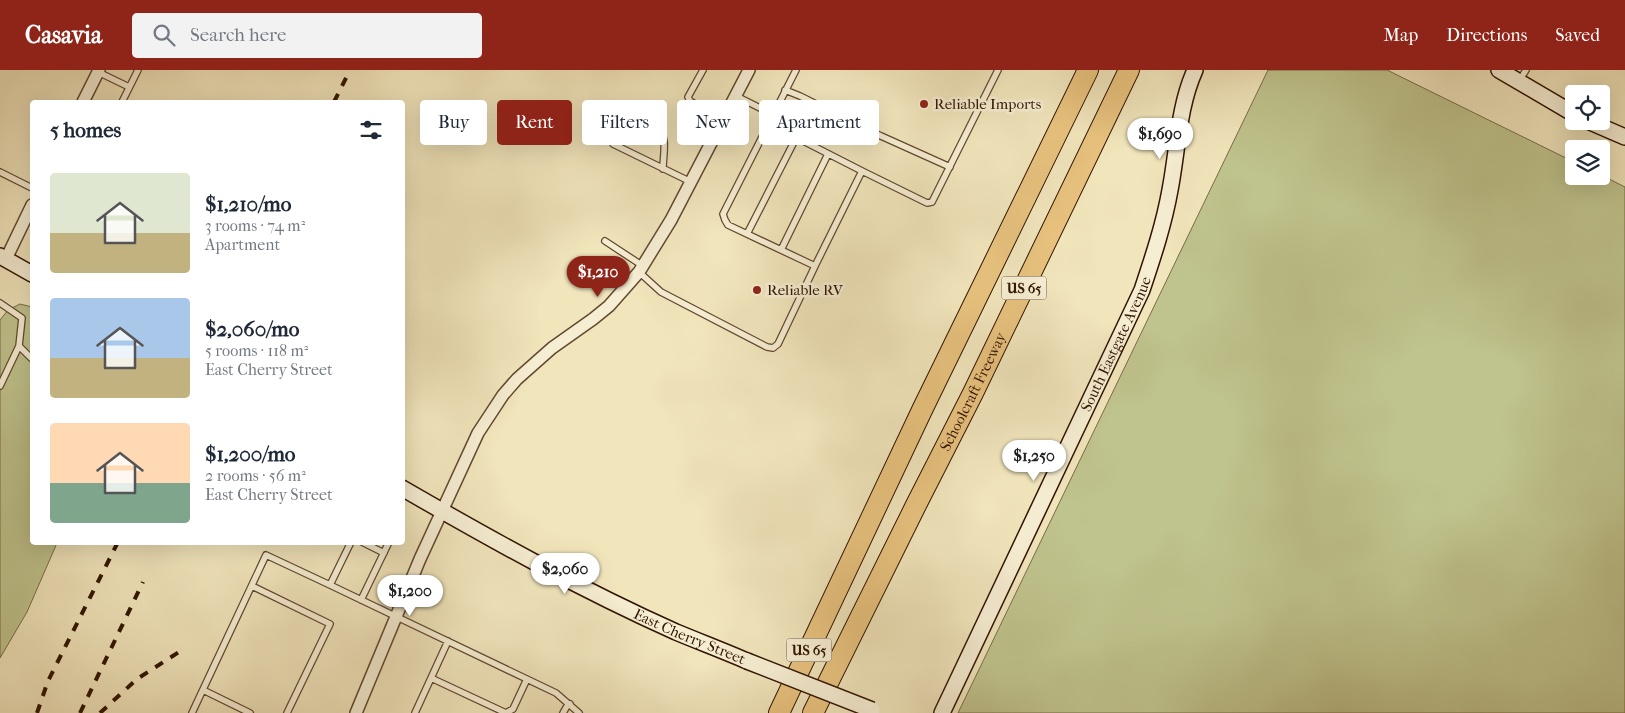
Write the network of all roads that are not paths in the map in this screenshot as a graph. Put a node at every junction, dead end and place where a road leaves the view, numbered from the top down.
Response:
1 (138, 70) edge
2 (703, 70) edge
3 (749, 70) edge
4 (796, 70) edge
5 (998, 70) edge
6 (1088, 70) edge
7 (1129, 70) edge
8 (1195, 70) edge
9 (1499, 70) edge
10 (99, 71) edge
11 (1523, 76) edge
12 (130, 87) junction
13 (785, 90) junction
14 (736, 96) junction
15 (84, 100) edge
16 (123, 100) edge
17 (690, 100) edge
18 (734, 100) edge
19 (780, 100) edge
20 (1565, 107) edge
21 (759, 108) edge
22 (1609, 130) edge
23 (1625, 137) edge
24 (759, 142) edge
25 (710, 145) edge
26 (792, 145) edge
27 (810, 145) edge
28 (828, 154) junction
29 (950, 167) junction
30 (663, 169) junction
31 (0, 172) edge
32 (862, 172) junction
33 (691, 182) junction
34 (30, 187) edge
35 (30, 209) edge
36 (747, 234) junction
37 (605, 241) dead end
38 (781, 250) junction
39 (3, 260) edge
40 (815, 266) junction
41 (641, 269) junction
42 (30, 273) edge
43 (0, 303) edge
44 (19, 346) junction
45 (30, 357) edge
46 (0, 386) edge
47 (405, 490) edge
48 (443, 511) junction
49 (350, 545) edge
50 (368, 545) edge
51 (388, 545) edge
52 (384, 553) junction
53 (330, 585) junction
54 (252, 586) junction
55 (361, 600) junction
56 (396, 617) junction
57 (448, 641) junction
58 (431, 678) junction
59 (527, 679) junction
60 (203, 690) junction
61 (570, 704) junction
62 (875, 712) edge
63 (192, 713) edge
64 (250, 713) edge
65 (287, 713) edge
66 (356, 713) edge
67 (415, 713) edge
68 (563, 713) edge
69 (579, 713) edge
70 (779, 713) edge
71 (814, 713) edge
72 (942, 713) edge

1 - 12 lane
2 - 17 lane
3 - 14 street
4 - 13 lane
5 - 29 lane
6 - 70 highway, US 65
7 - 71 highway, Schoolcraft Freeway / US 65
8 - 72 street, South Eastgate Avenue
9 - 11 street
10 - 12 lane
10 - 15 street
11 - 20 street
12 - 16 lane
13 - 19 lane
13 - 29 lane
14 - 18 street
14 - 21 lane
22 - 23 street
24 - 36 lane
25 - 33 street
26 - 36 lane
27 - 28 lane
28 - 32 lane
28 - 38 lane
29 - 32 lane
30 - 30 lane
30 - 33 lane
31 - 34 lane
32 - 40 lane
33 - 41 street
35 - 39 street
36 - 38 lane
37 - 41 lane
38 - 40 lane
39 - 42 street
40 - 41 lane
41 - 48 street
43 - 44 lane
44 - 45 lane
44 - 46 lane
47 - 48 street, East Cherry Street
48 - 56 street
48 - 62 street, East Cherry Street, bridge
49 - 53 lane
50 - 52 lane
51 - 52 lane
52 - 55 lane
53 - 54 lane
53 - 55 lane
54 - 60 lane
54 - 65 lane
55 - 56 lane
56 - 57 lane
56 - 66 street
57 - 58 lane
57 - 59 lane
58 - 59 lane
58 - 67 lane
59 - 61 lane
60 - 63 lane
60 - 64 lane
61 - 68 lane
61 - 69 lane

